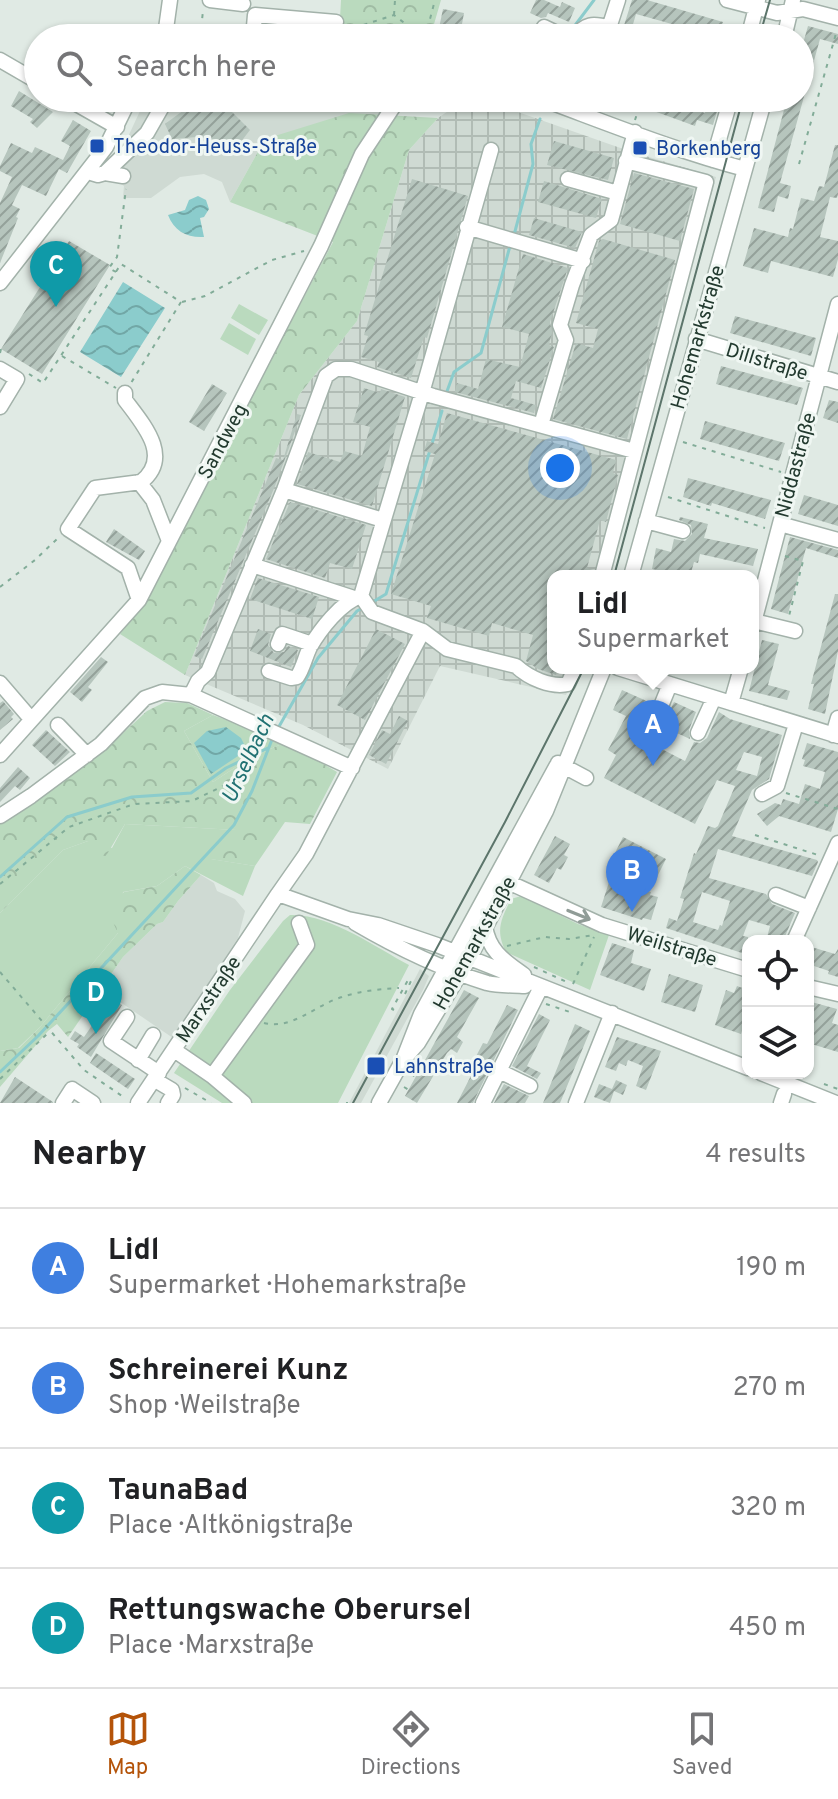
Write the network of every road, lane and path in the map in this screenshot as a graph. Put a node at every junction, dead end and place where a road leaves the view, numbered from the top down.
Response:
1 (170, 0) edge
2 (210, 0) edge
3 (395, 0) edge
4 (435, 0) edge
5 (618, 0) edge
6 (727, 0) edge
7 (243, 4) dead end
8 (757, 4) edge
9 (791, 6) edge
10 (394, 15) junction
11 (838, 18) edge
12 (336, 22) dead end
13 (167, 24) edge
14 (202, 24) edge
15 (254, 24) edge
16 (366, 24) edge
17 (406, 24) edge
18 (429, 24) edge
19 (610, 24) edge
20 (752, 24) edge
21 (838, 25) edge
22 (0, 60) edge
23 (24, 74) edge
24 (814, 111) edge
25 (91, 112) edge
26 (124, 112) edge
27 (159, 112) edge
28 (390, 112) edge
29 (583, 112) edge
30 (637, 112) edge
31 (727, 112) edge
32 (761, 112) edge
33 (814, 112) edge
34 (117, 127) junction
35 (635, 132) junction
36 (491, 150) dead end
37 (713, 160) junction
38 (626, 161) junction
39 (799, 164) dead end
40 (745, 169) junction
41 (88, 172) junction
42 (105, 173) junction
43 (123, 176) joint
44 (568, 179) dead end
45 (618, 193) junction
46 (467, 227) junction
47 (321, 246) junction
48 (583, 261) junction
49 (116, 272) junction
50 (0, 283) edge
51 (181, 302) junction
52 (838, 304) edge
53 (696, 339) junction
54 (62, 356) junction
55 (0, 369) edge
56 (818, 377) junction
57 (38, 380) dead end
58 (838, 382) edge
59 (125, 393) junction
60 (422, 393) junction
61 (0, 407) edge
62 (541, 425) junction
63 (683, 442) dead end
64 (634, 451) junction
65 (793, 475) junction
66 (139, 482) junction
67 (284, 490) junction
68 (668, 497) dead end
69 (647, 517) junction
70 (383, 520) junction
71 (681, 526) dead end
72 (779, 528) junction
73 (68, 529) junction
74 (838, 540) edge
75 (169, 541) junction
76 (773, 552) junction
77 (252, 565) junction
78 (604, 570) edge
79 (633, 570) edge
80 (0, 587) edge
81 (139, 600) junction
82 (362, 602) junction
83 (759, 605) edge
84 (789, 616) dead end
85 (759, 625) edge
86 (423, 631) junction
87 (795, 631) dead end
88 (278, 644) dead end
89 (312, 644) junction
90 (269, 671) dead end
91 (572, 674) edge
92 (601, 674) edge
93 (638, 674) edge
94 (739, 674) edge
95 (0, 683) edge
96 (670, 684) junction
97 (191, 695) junction
98 (714, 698) junction
99 (731, 703) junction
100 (659, 711) dead end
101 (838, 718) edge
102 (31, 719) junction
103 (796, 724) junction
104 (58, 725) dead end
105 (698, 733) dead end
106 (835, 735) edge
107 (0, 755) edge
108 (87, 755) junction
109 (561, 765) junction
110 (352, 768) junction
111 (586, 778) dead end
112 (223, 786) dead end
113 (777, 786) junction
114 (762, 794) dead end
115 (838, 809) edge
116 (0, 816) edge
117 (755, 835) dead end
118 (838, 843) edge
119 (831, 859) junction
120 (508, 882) junction
121 (0, 884) edge
122 (278, 894) junction
123 (776, 895) dead end
124 (809, 908) junction
125 (348, 919) junction
126 (299, 923) dead end
127 (485, 926) junction
128 (797, 935) edge
129 (504, 947) dead end
130 (462, 956) junction
131 (527, 964) dead end
132 (742, 968) edge
133 (454, 970) junction
134 (0, 972) edge
135 (408, 980) dead end
136 (414, 983) dead end
137 (573, 984) junction
138 (541, 987) junction
139 (399, 988) dead end
140 (582, 988) dead end
141 (814, 988) edge
142 (405, 994) dead end
143 (838, 994) edge
144 (394, 1010) dead end
145 (612, 1013) junction
146 (127, 1017) dead end
147 (253, 1020) junction
148 (49, 1030) junction
149 (153, 1035) dead end
150 (174, 1050) junction
151 (742, 1059) edge
152 (138, 1060) junction
153 (403, 1060) junction
154 (499, 1071) junction
155 (411, 1074) dead end
156 (157, 1076) junction
157 (212, 1076) junction
158 (416, 1077) dead end
159 (0, 1079) edge
160 (776, 1079) edge
161 (530, 1086) dead end
162 (404, 1087) dead end
163 (409, 1090) dead end
164 (170, 1096) edge
165 (63, 1103) edge
166 (93, 1103) edge
167 (136, 1103) edge
168 (211, 1103) edge
169 (244, 1103) edge
170 (379, 1103) edge
171 (483, 1103) edge
172 (576, 1103) edge
173 (836, 1103) edge

1 - 13 street
2 - 7 street
2 - 14 path
3 - 10 path
4 - 18 path
5 - 19 street
6 - 8 street
8 - 9 street
8 - 20 street
9 - 11 street
10 - 16 path
10 - 17 path
12 - 15 street
21 - 24 path
22 - 23 street
25 - 34 street
26 - 34 street
27 - 42 street
28 - 47 street, Sandweg
29 - 35 street
30 - 35 path
31 - 37 street
32 - 40 street, Hohemarkstraße
33 - 39 path
34 - 41 street
35 - 37 street
35 - 38 street
36 - 46 street
37 - 40 street
38 - 45 street
38 - 64 street
40 - 53 street, Hohemarkstraße
41 - 42 street
41 - 50 street
42 - 43 street
43 - 49 path
44 - 45 street
45 - 48 street
46 - 48 street
46 - 60 street
47 - 51 path
47 - 75 street, Sandweg
48 - 62 street
49 - 51 path
49 - 54 path
51 - 59 path
52 - 56 street, Niddastraße
53 - 56 street, Dillstraße
53 - 69 street, Hohemarkstraße
54 - 57 path
54 - 59 path
55 - 61 street
56 - 58 street, Dillstraße
56 - 65 street, Niddastraße
59 - 66 street
60 - 62 street
60 - 67 street
60 - 70 street
62 - 64 street
63 - 65 path
64 - 78 street
65 - 72 street, Niddastraße
66 - 73 street
66 - 75 street
67 - 70 street
67 - 77 street
68 - 72 path
69 - 71 street
69 - 79 street, Hohemarkstraße
70 - 82 street
72 - 74 street
72 - 76 street, Niddastraße
73 - 80 path
73 - 81 street
75 - 81 street, Sandweg
76 - 83 street, Niddastraße
76 - 84 path
77 - 82 street
77 - 97 street
81 - 102 street, Sandweg
82 - 86 street
82 - 89 street
85 - 87 street
86 - 91 street
86 - 110 street, Marxstraße
88 - 89 street
89 - 90 street
92 - 109 street, Hohemarkstraße
93 - 96 street
94 - 99 street
95 - 102 street
96 - 98 street
96 - 100 street
97 - 108 street
97 - 110 street
98 - 99 street
98 - 105 street
99 - 103 street
101 - 106 street
102 - 107 street, Sandweg
103 - 106 street
103 - 113 street
104 - 108 street
108 - 116 street
109 - 111 street
109 - 120 street, Hohemarkstraße
109 - 130 street, Hohemarkstraße
110 - 122 street, Marxstraße
112 - 121 path
113 - 114 street
113 - 115 path
117 - 119 path
118 - 119 street
119 - 124 street
120 - 127 street, Hohemarkstraße
120 -> 132 street, Weilstraße
122 - 125 street
122 - 150 street, Marxstraße
123 - 124 street
124 - 128 street
125 - 130 street
125 - 133 street
126 - 147 street
127 - 130 street, Hohemarkstraße
127 - 138 street
129 - 137 path
130 - 133 street, Hohemarkstraße
130 - 138 street
131 - 137 path
133 - 138 street
133 - 153 street, Hohemarkstraße
133 - 153 street, Hohemarkstraße
134 - 148 path
135 - 144 path
136 - 142 path
137 - 140 path
138 - 145 street
138 - 154 street
139 - 147 path
141 - 143 street
145 - 151 street
145 - 172 street
146 - 152 street
147 - 157 street
148 - 159 path
148 - 167 path
149 - 152 street
150 - 156 street, Marxstraße
150 - 157 street
152 - 156 street
153 - 170 street, Hohemarkstraße
154 - 161 street
154 - 171 street
155 - 158 path
156 - 164 street
156 - 167 street, Marxstraße
157 - 169 street
160 - 173 street
162 - 163 path
164 - 168 path
165 - 166 street

